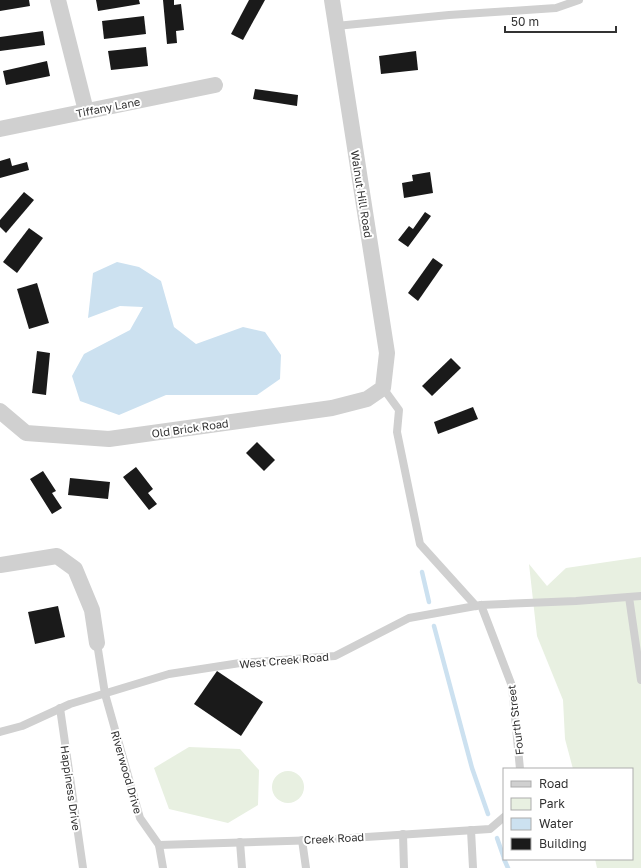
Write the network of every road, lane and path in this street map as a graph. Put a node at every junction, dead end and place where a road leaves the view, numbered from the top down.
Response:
1 (58, 0) edge
2 (332, 0) edge
3 (579, 0) edge
4 (336, 26) junction
5 (215, 85) dead end
6 (86, 111) junction
7 (0, 129) edge
8 (383, 388) junction
9 (0, 411) edge
10 (0, 565) edge
11 (641, 596) edge
12 (629, 597) junction
13 (479, 605) junction
14 (98, 643) joint
15 (641, 680) edge
16 (105, 694) junction
17 (60, 708) junction
18 (0, 732) edge
19 (520, 768) edge
20 (503, 818) edge
21 (471, 830) junction
22 (403, 834) junction
23 (302, 840) junction
24 (240, 842) junction
25 (159, 845) junction
26 (83, 868) edge
27 (163, 868) edge
28 (242, 868) edge
29 (306, 868) edge
30 (404, 868) edge
31 (473, 868) edge

1 - 6 street
2 - 4 street, Walnut Hill Road
3 - 4 lane
4 - 8 street, Walnut Hill Road
5 - 6 street, Tiffany Lane
6 - 7 street, Tiffany Lane
8 - 9 street, Old Brick Road
8 - 13 lane
10 - 14 street
11 - 12 lane, West Creek Road
12 - 13 lane, West Creek Road
12 - 15 lane
13 - 16 lane, West Creek Road
13 - 19 lane, Fourth Street
14 - 16 lane, Riverwood Drive
16 - 17 lane, West Creek Road
16 - 25 lane, Riverwood Drive
17 - 18 lane, West Creek Road
17 - 26 lane, Happiness Drive
20 - 21 lane, Creek Road
21 - 22 lane, Creek Road
21 - 31 lane
22 - 23 lane, Creek Road
22 - 30 lane
23 - 24 lane, Creek Road
23 - 29 lane
24 - 25 lane, Creek Road
24 - 28 lane
25 - 27 lane

